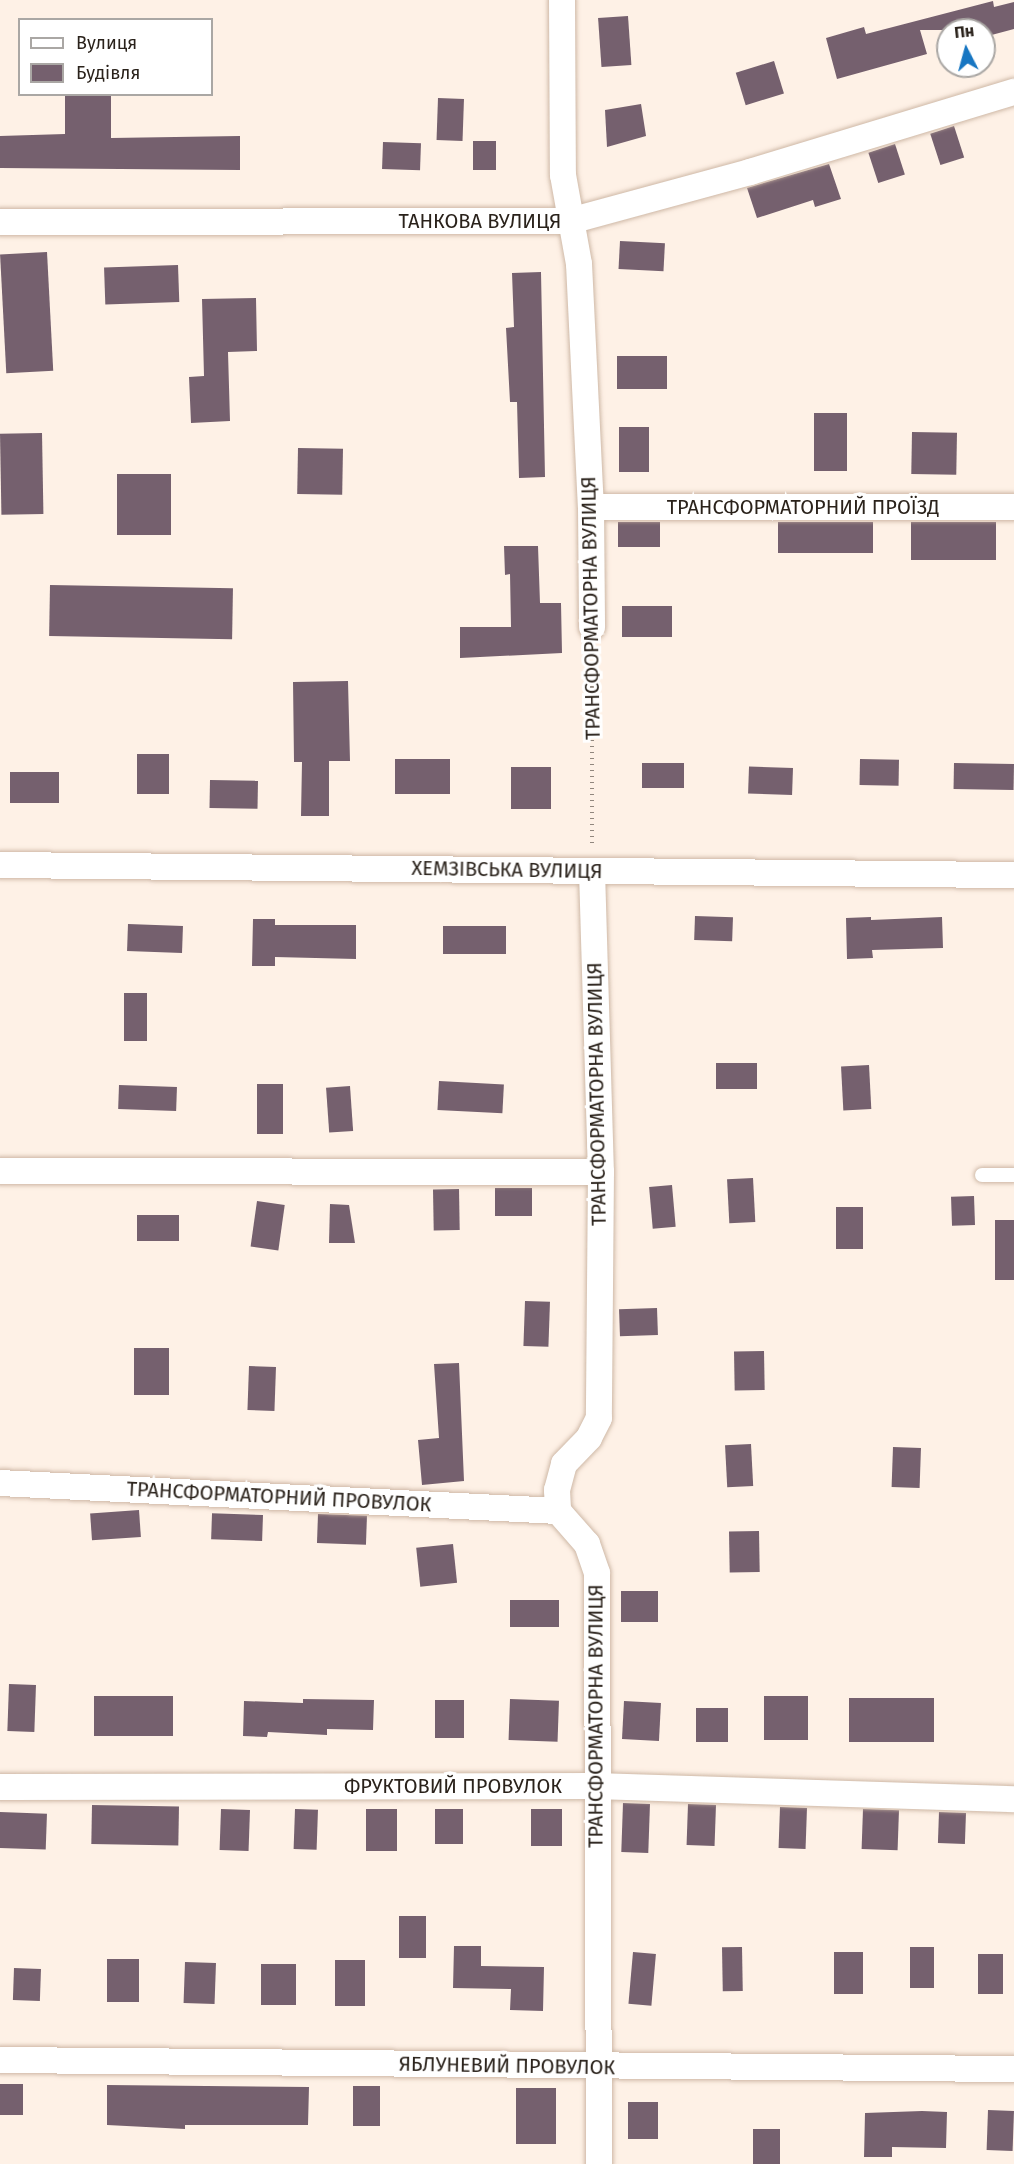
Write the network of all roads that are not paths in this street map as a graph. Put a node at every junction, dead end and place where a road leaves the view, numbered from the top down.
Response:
1 (562, 0) edge
2 (1014, 92) edge
3 (570, 221) junction
4 (0, 222) edge
5 (591, 507) junction
6 (1014, 507) edge
7 (592, 627) road end
8 (0, 865) edge
9 (592, 871) junction
10 (1014, 875) edge
11 (0, 1171) edge
12 (601, 1173) junction
13 (982, 1175) dead end
14 (1014, 1175) edge
15 (0, 1483) edge
16 (558, 1511) junction
17 (595, 1786) junction
18 (0, 1787) edge
19 (1014, 1798) edge
20 (0, 2060) edge
21 (599, 2068) junction
22 (1014, 2069) edge
23 (599, 2164) edge

1 - 3 street, ТРАНСФОРМАТОРНА ВУЛИЦЯ
2 - 3 street, ТАНКОВА ВУЛИЦЯ
3 - 4 street, ТАНКОВА ВУЛИЦЯ
3 - 5 street, ТРАНСФОРМАТОРНА ВУЛИЦЯ
5 - 6 street, ТРАНСФОРМАТОРНИЙ ПРОЇЗД
5 - 7 street, ТРАНСФОРМАТОРНА ВУЛИЦЯ
8 - 9 street, ХЕМЗІВСЬКА ВУЛИЦЯ
9 - 10 street, ХЕМЗІВСЬКА ВУЛИЦЯ
9 - 12 street, ТРАНСФОРМАТОРНА ВУЛИЦЯ
11 - 12 street
12 - 16 street, ТРАНСФОРМАТОРНА ВУЛИЦЯ
13 - 14 lane
15 - 16 street, ТРАНСФОРМАТОРНИЙ ПРОВУЛОК
16 - 17 street, ТРАНСФОРМАТОРНА ВУЛИЦЯ
17 - 18 street, ФРУКТОВИЙ ПРОВУЛОК
17 - 19 street, ФРУКТОВИЙ ПРОВУЛОК
17 - 21 street, ТРАНСФОРМАТОРНА ВУЛИЦЯ
20 - 21 street, ЯБЛУНЕВИЙ ПРОВУЛОК
21 - 22 street, ЯБЛУНЕВИЙ ПРОВУЛОК
21 - 23 street, ТРАНСФОРМАТОРНА ВУЛИЦЯ

